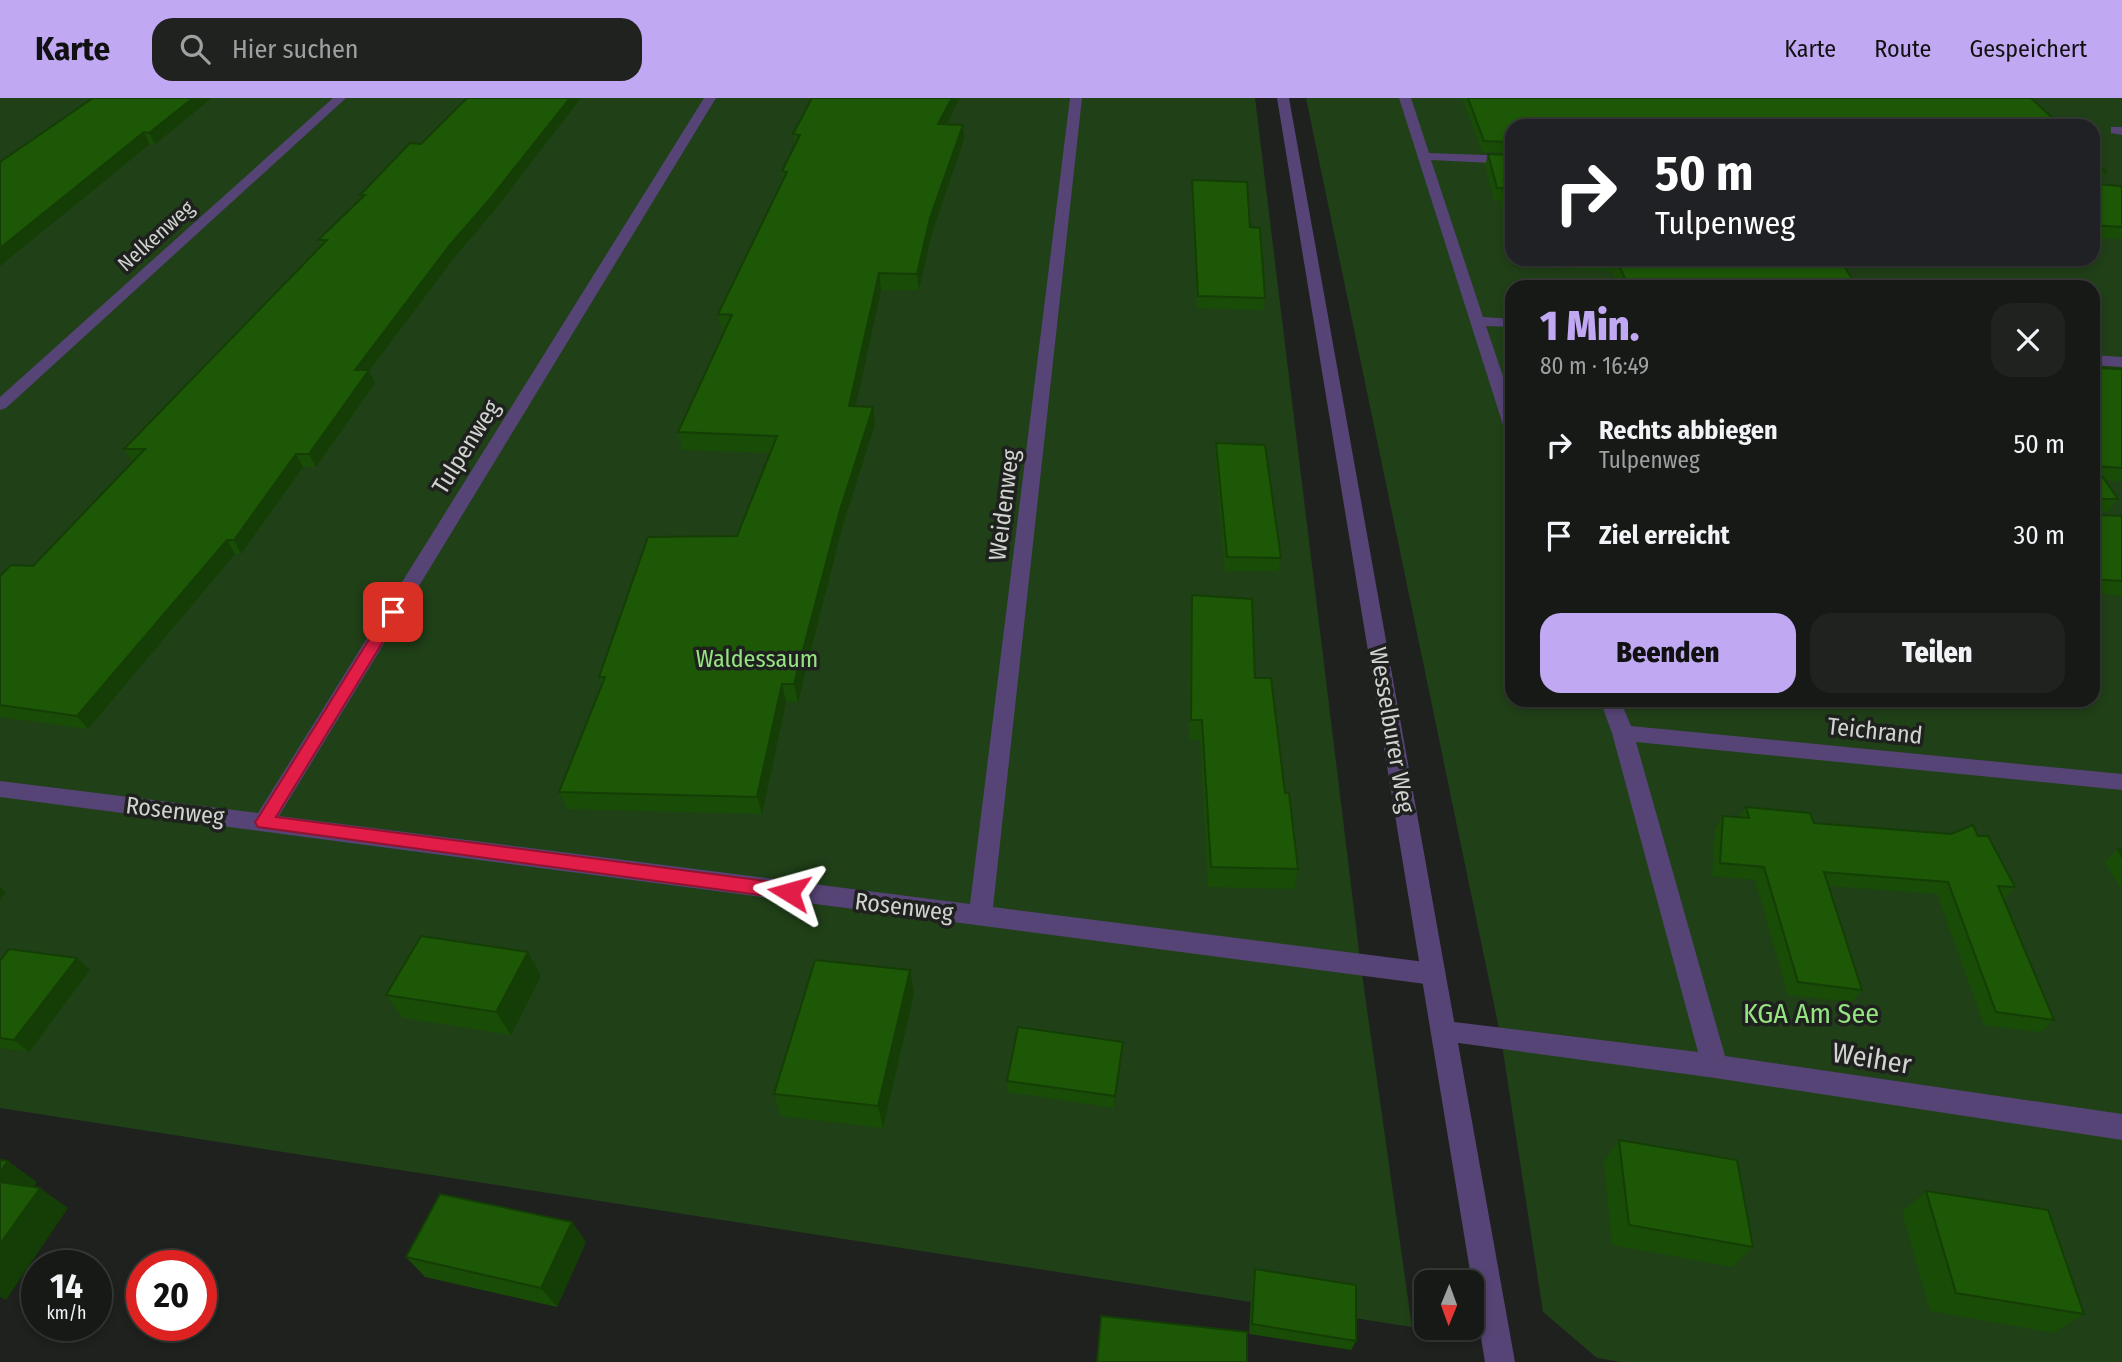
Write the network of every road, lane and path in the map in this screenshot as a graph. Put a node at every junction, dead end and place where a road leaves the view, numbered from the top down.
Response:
1 (340, 98) edge
2 (710, 98) edge
3 (1076, 98) edge
4 (1283, 98) edge
5 (1405, 98) edge
6 (1423, 156) junction
7 (1505, 160) edge
8 (1479, 321) junction
9 (1505, 323) edge
10 (2100, 360) edge
11 (2122, 362) edge
12 (0, 405) edge
13 (1505, 405) edge
14 (1613, 707) edge
15 (1623, 733) junction
16 (2122, 782) edge
17 (0, 789) edge
18 (264, 822) junction
19 (980, 917) junction
20 (1433, 974) junction
21 (1446, 1032) junction
22 (1715, 1066) junction
23 (2122, 1127) edge
24 (1500, 1362) edge

1 - 12 street, Nelkenweg
2 - 18 street, Tulpenweg
3 - 19 street, Weidenweg
4 - 20 street, Wesselburer Weg
5 - 6 street
6 - 7 street
6 - 8 street
8 - 9 street
8 - 13 street
10 - 11 street
14 - 15 street
15 - 16 street, Teichrand
15 - 22 street
17 - 18 street, Rosenweg
18 - 19 street, Rosenweg
19 - 20 street, Rosenweg
20 - 21 street, Wesselburer Weg
21 - 22 street, Weiher
21 - 24 street, Wesselburer Weg
22 - 23 street, Weiher

